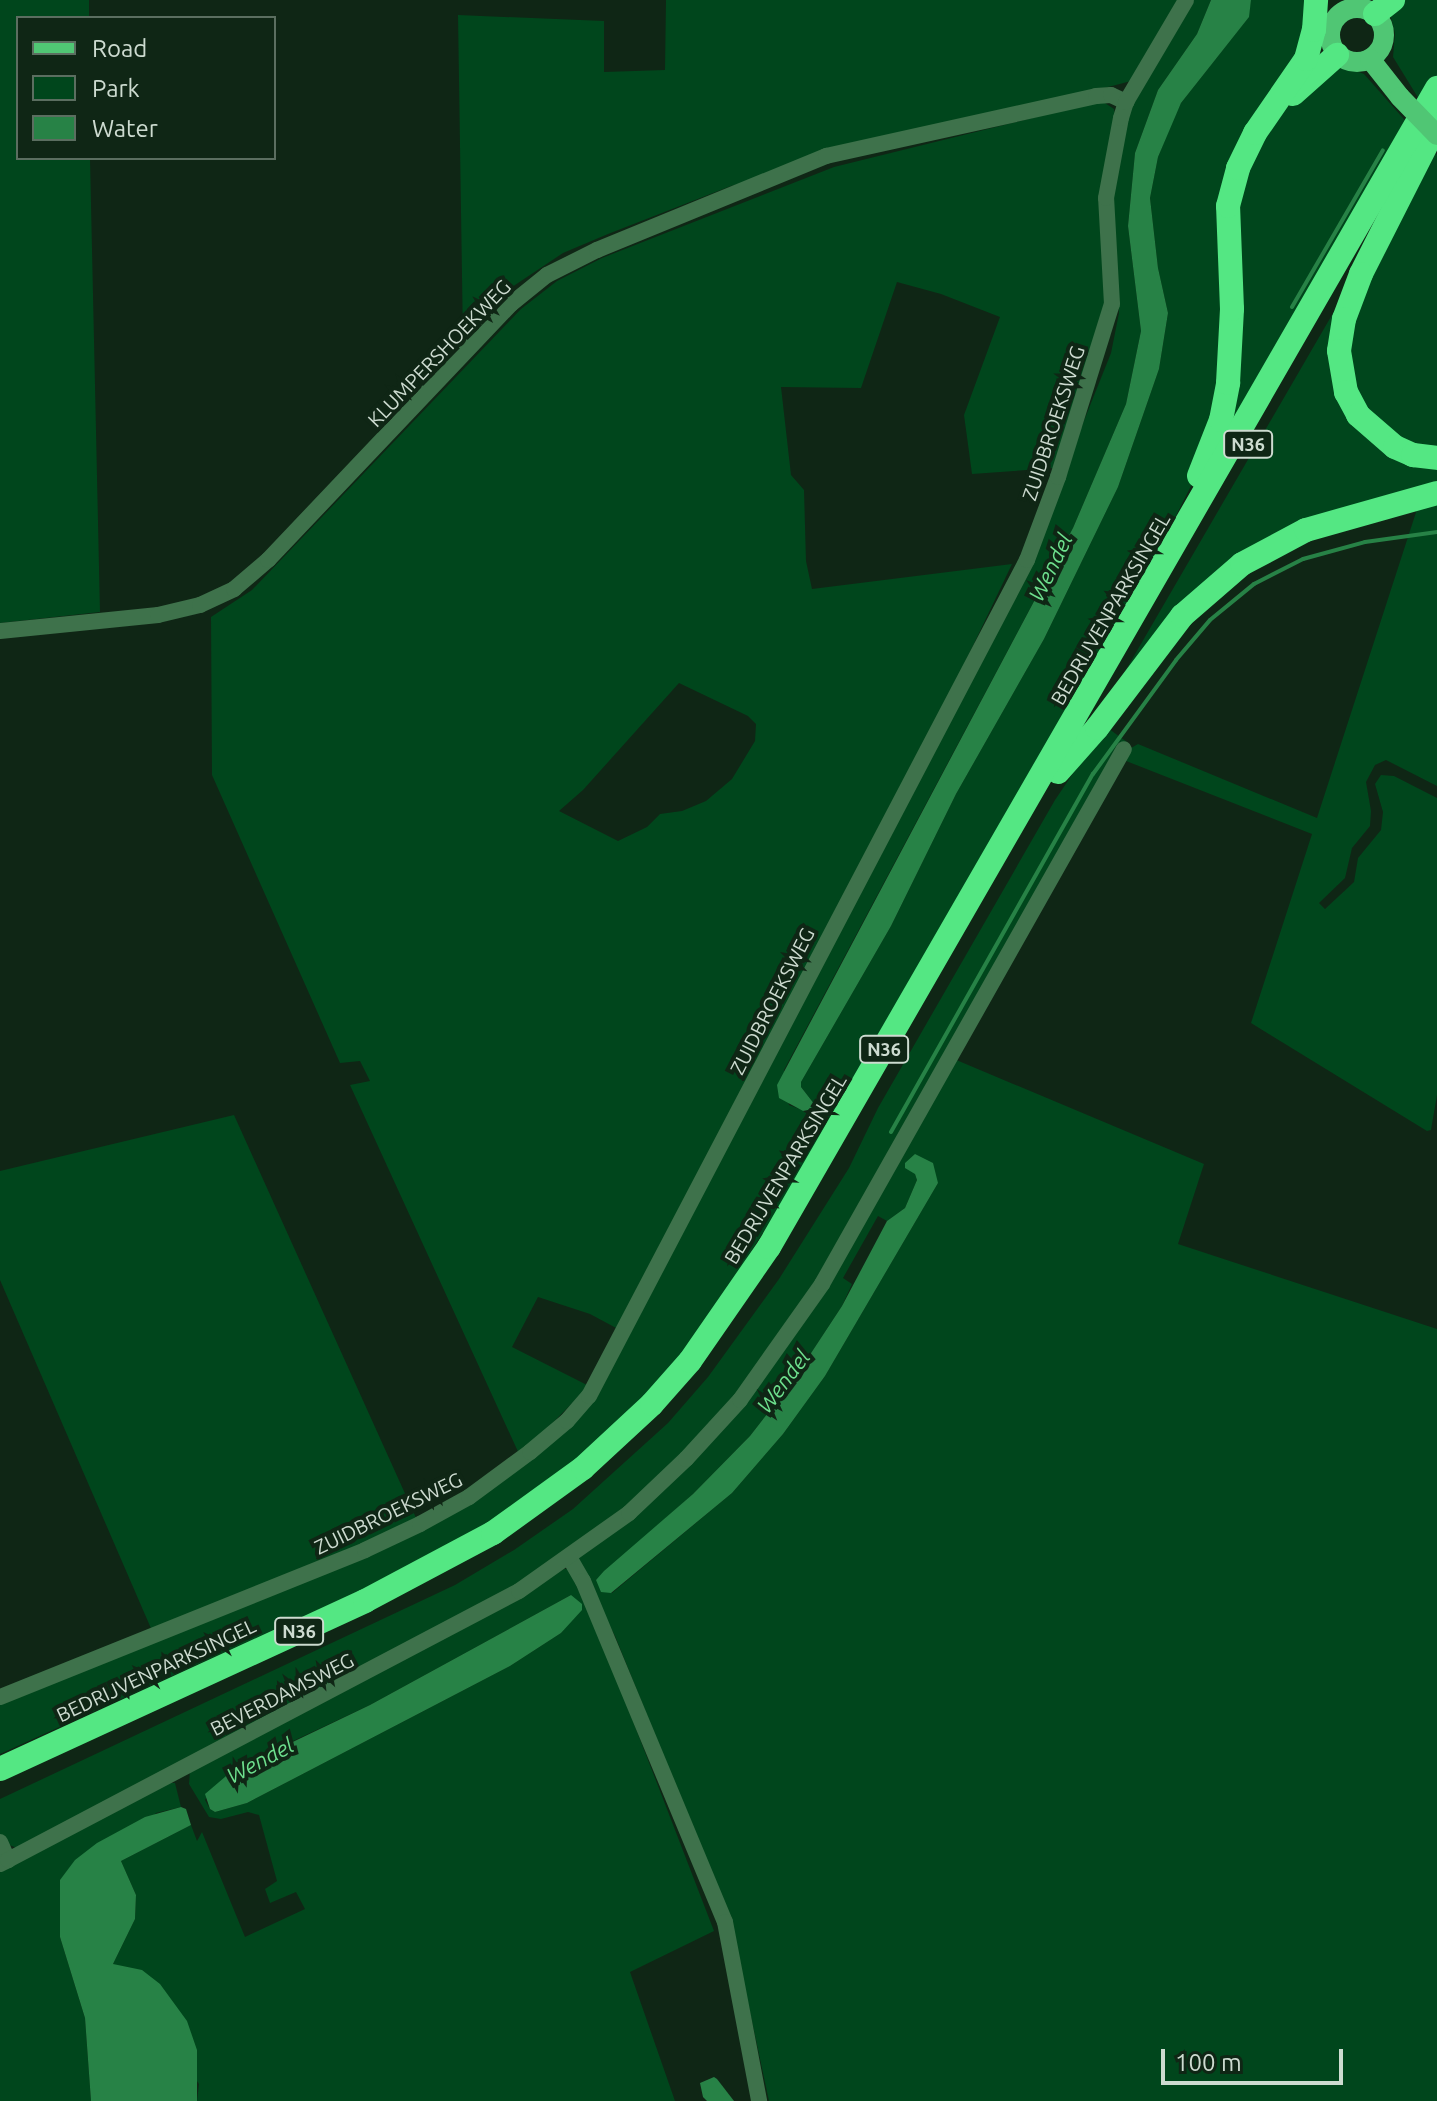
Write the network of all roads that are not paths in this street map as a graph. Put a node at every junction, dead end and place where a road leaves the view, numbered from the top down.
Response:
1 (1186, 0) edge
2 (1316, 0) edge
3 (1356, 6) edge
4 (1337, 55) junction
5 (1370, 59) junction
6 (1437, 88) edge
7 (1126, 102) junction
8 (1273, 111) junction
9 (1437, 115) edge
10 (1437, 124) edge
11 (1437, 135) edge
12 (1437, 458) edge
13 (1437, 493) edge
14 (1143, 598) junction
15 (0, 631) edge
16 (1124, 749) dead end
17 (1058, 772) junction
18 (569, 1557) junction
19 (0, 1697) edge
20 (0, 1769) edge
21 (0, 1783) edge
22 (0, 1842) edge
23 (4, 1862) edge
24 (759, 2101) edge

1 - 7 street, ZUIDBROEKSWEG
2 - 8 highway
3 - 4 main road
3 - 5 main road
4 - 5 main road
4 - 8 highway, N36
5 - 11 main road, bridge
6 - 14 highway, BEDRIJVENPARKSINGEL / N36
7 - 15 street, KLUMPERSHOEKWEG
7 - 19 street, ZUIDBROEKSWEG
8 - 14 highway, N36
9 - 17 highway, BEDRIJVENPARKSINGEL / N36
10 - 12 highway
13 - 17 highway, N36
14 - 20 highway, BEDRIJVENPARKSINGEL / N36
16 - 18 street
17 - 21 highway, BEDRIJVENPARKSINGEL / N36
18 - 23 street, BEVERDAMSWEG
18 - 24 street
22 - 23 street, BEVERDAMSWEG

